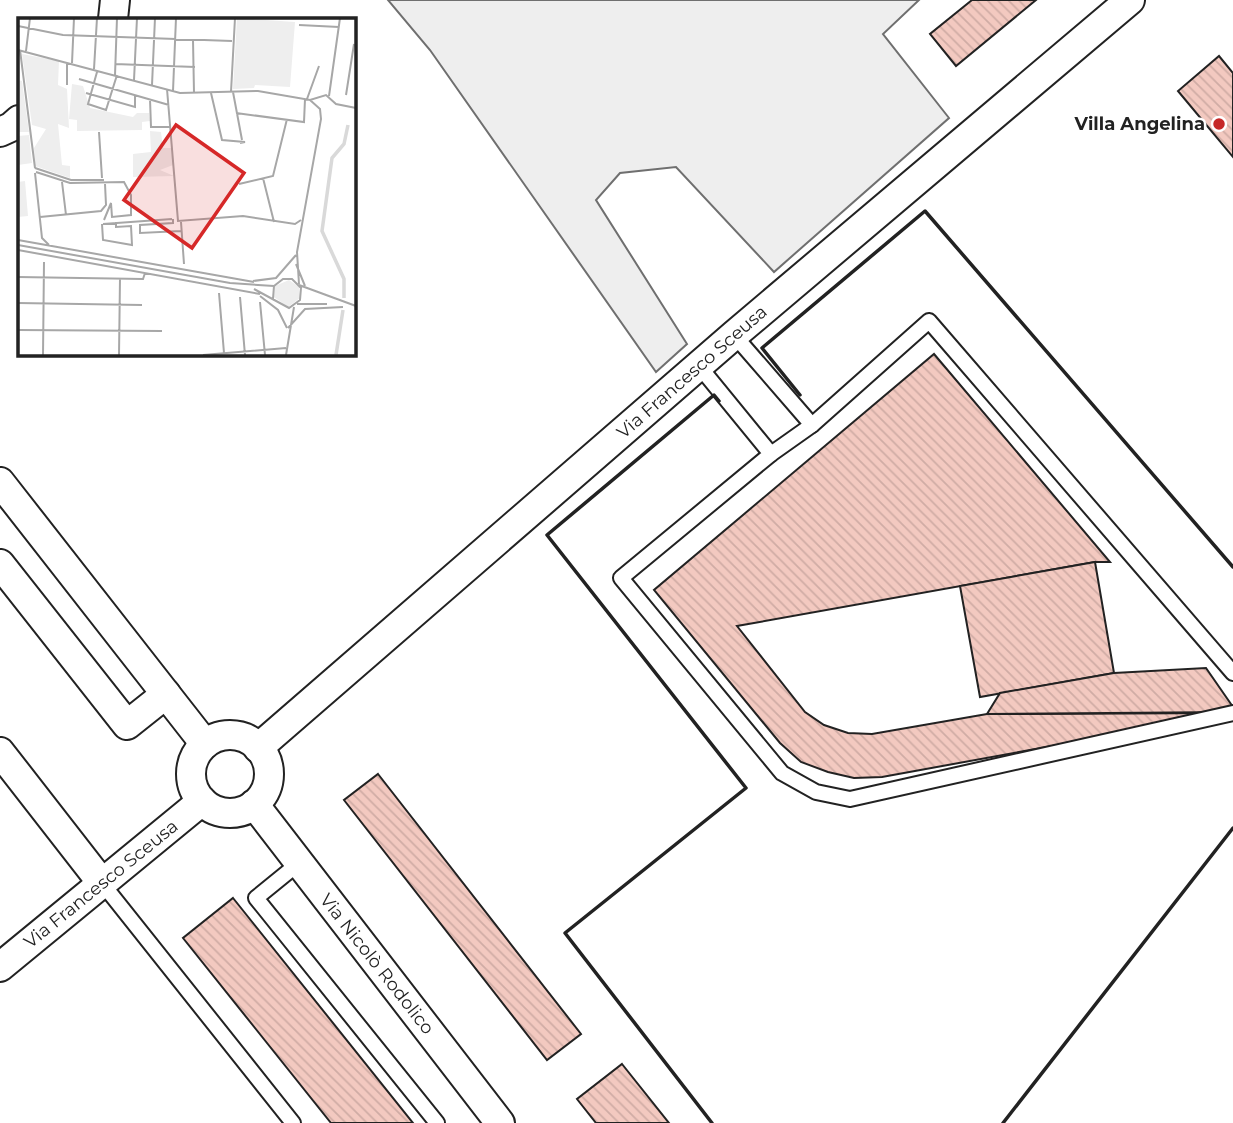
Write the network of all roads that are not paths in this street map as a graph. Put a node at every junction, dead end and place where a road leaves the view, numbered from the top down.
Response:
1 (115, 0) edge
2 (1130, 0) edge
3 (113, 18) edge
4 (18, 121) edge
5 (0, 132) edge
6 (734, 335) junction
7 (699, 366) junction
8 (812, 425) junction
9 (771, 454) junction
10 (0, 482) edge
11 (0, 564) edge
12 (1233, 673) edge
13 (166, 694) junction
14 (1233, 713) edge
15 (205, 744) junction
16 (258, 748) junction
17 (0, 752) edge
18 (202, 801) junction
19 (254, 804) junction
20 (299, 863) junction
21 (102, 883) junction
22 (0, 967) edge
23 (293, 1123) edge
24 (437, 1123) edge
25 (500, 1123) edge

1 - 3 street
2 - 6 street, Via Francesco Sceusa
4 - 5 street
6 - 7 street, Via Francesco Sceusa
6 - 8 lane
7 - 9 lane
7 - 16 street, Via Francesco Sceusa
8 - 9 lane
8 - 12 lane
9 - 14 lane
10 - 13 street
11 - 13 street
13 - 15 street
15 - 16 street
15 - 18 street
16 - 19 street
17 - 21 street
18 - 19 street
18 - 21 street, Via Francesco Sceusa
19 - 20 street, Via Nicolò Rodolico
20 - 24 lane
20 - 25 street, Via Nicolò Rodolico
21 - 22 street, Via Francesco Sceusa
21 - 23 lane

